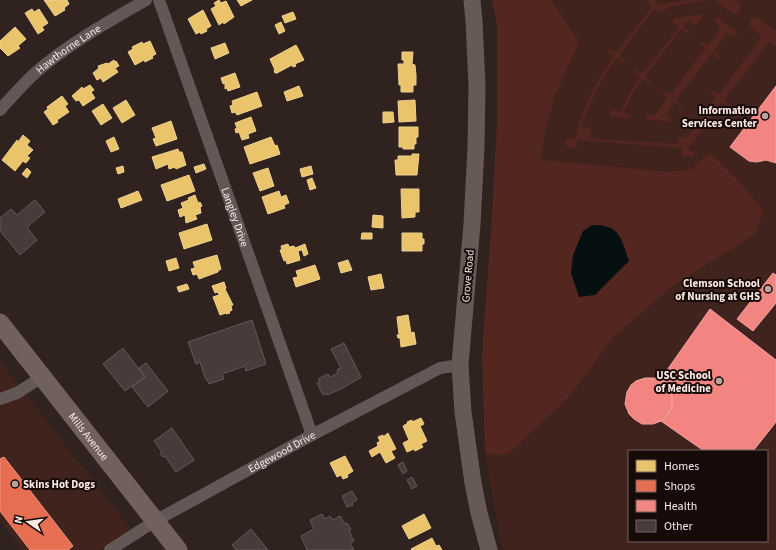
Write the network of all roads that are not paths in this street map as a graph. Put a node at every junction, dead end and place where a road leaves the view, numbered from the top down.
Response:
1 (146, 0) edge
2 (159, 0) edge
3 (472, 0) edge
4 (0, 110) edge
5 (0, 323) edge
6 (460, 365) junction
7 (42, 377) junction
8 (0, 399) edge
9 (312, 435) junction
10 (155, 521) junction
11 (110, 550) edge
12 (178, 550) edge
13 (489, 550) edge

1 - 4 street, Hawthorne Lane
2 - 9 street, Langley Drive
3 - 6 main road, Grove Road
5 - 7 main road, Mills Avenue
6 - 9 street, Edgewood Drive
6 - 13 main road, Grove Road
7 - 8 street
7 - 10 main road, Mills Avenue
9 - 10 street, Edgewood Drive
10 - 11 street, Edgewood Drive
10 - 12 main road, Mills Avenue

